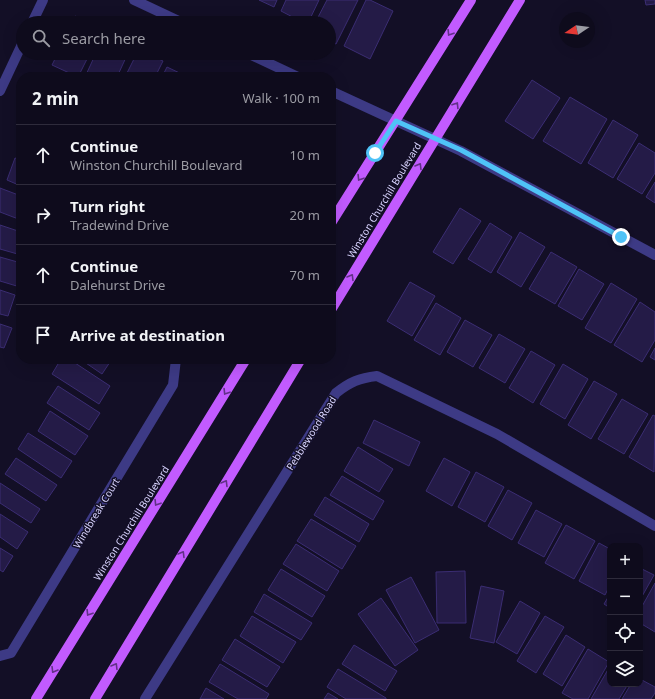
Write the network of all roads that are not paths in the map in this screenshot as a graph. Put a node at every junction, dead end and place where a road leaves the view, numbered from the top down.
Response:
1 (43, 0) edge
2 (134, 0) edge
3 (471, 0) edge
4 (520, 0) edge
5 (35, 16) edge
6 (168, 16) edge
7 (16, 57) edge
8 (262, 60) edge
9 (287, 72) edge
10 (0, 91) edge
11 (336, 93) edge
12 (396, 121) junction
13 (436, 138) junction
14 (336, 215) edge
15 (655, 255) edge
16 (336, 302) edge
17 (175, 364) edge
18 (243, 364) edge
19 (298, 364) edge
20 (655, 526) edge
21 (0, 656) edge
22 (36, 699) edge
23 (95, 699) edge
24 (145, 699) edge

1 - 5 street
2 - 6 street
3 -> 12 main road
13 -> 4 main road, Winston Churchill Boulevard
7 - 10 street
8 - 9 street
11 - 12 street
12 - 13 street
12 -> 14 main road
13 - 15 street
16 -> 13 main road, Winston Churchill Boulevard
17 - 21 street, Windbreak Court
18 -> 22 main road, Winston Churchill Boulevard
23 -> 19 main road
20 - 24 street, Pebblewood Road

